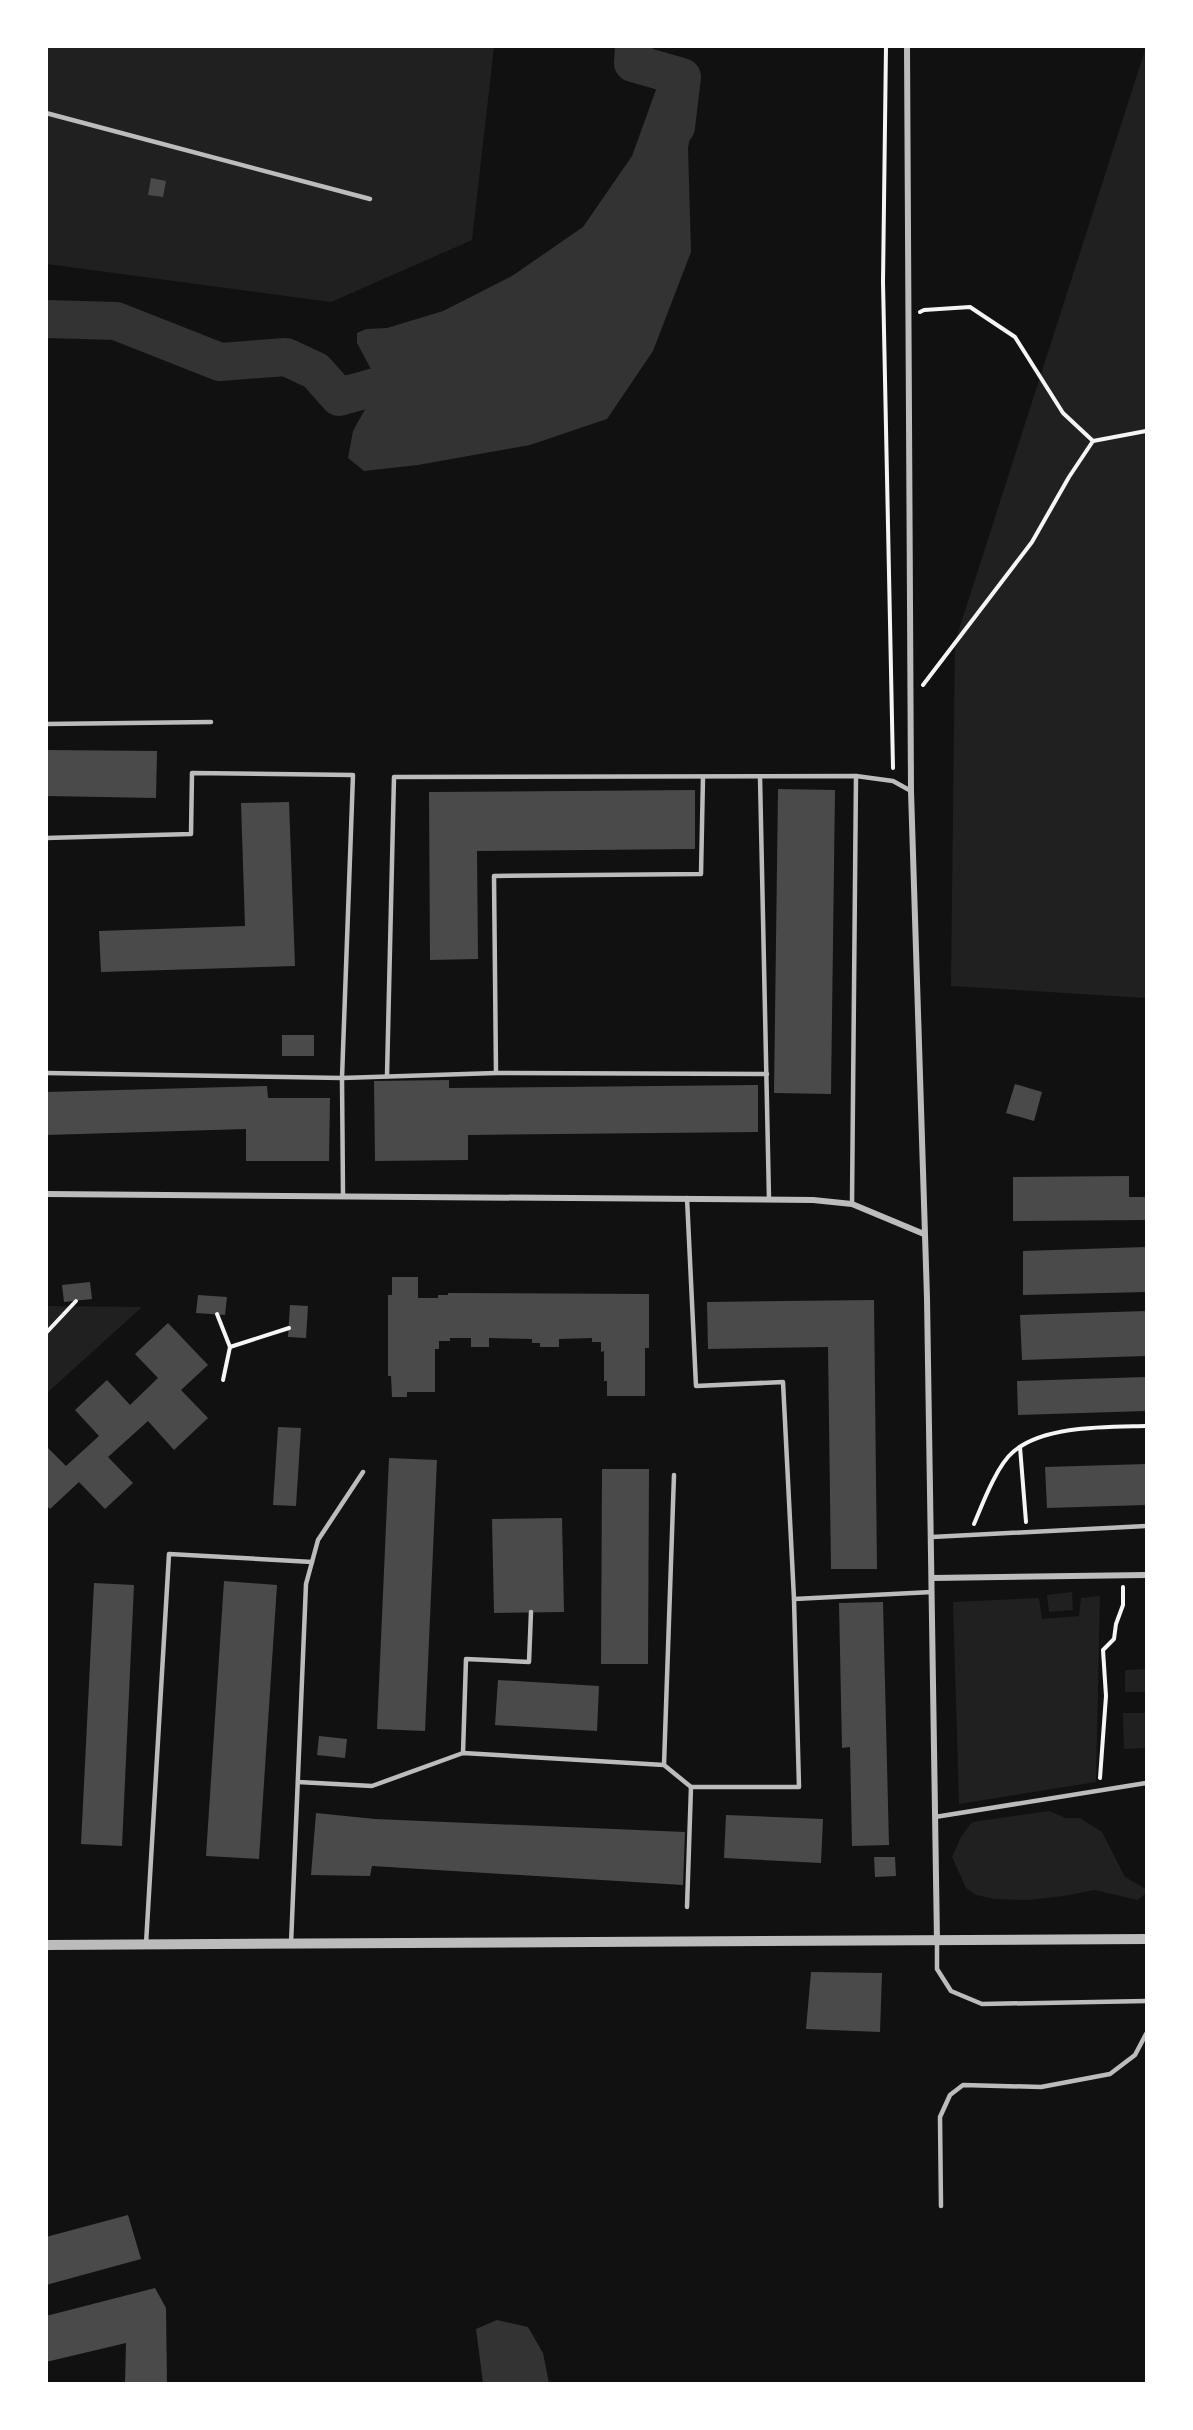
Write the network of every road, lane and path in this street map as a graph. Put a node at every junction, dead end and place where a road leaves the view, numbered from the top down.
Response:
1 (886, 46) edge
2 (907, 46) edge
3 (46, 113) edge
4 (370, 199) dead end
5 (908, 320) junction
6 (1146, 431) edge
7 (1093, 441) junction
8 (912, 700) junction
9 (211, 722) dead end
10 (46, 724) edge
11 (856, 776) junction
12 (704, 777) junction
13 (760, 777) junction
14 (893, 781) junction
15 (911, 791) junction
16 (46, 838) edge
17 (46, 1073) edge
18 (496, 1073) junction
19 (767, 1074) junction
20 (387, 1076) junction
21 (342, 1078) junction
22 (46, 1194) edge
23 (343, 1195) junction
24 (687, 1198) junction
25 (770, 1199) junction
26 (852, 1204) junction
27 (924, 1234) junction
28 (76, 1301) dead end
29 (217, 1314) dead end
30 (289, 1328) dead end
31 (46, 1333) edge
32 (230, 1347) junction
33 (223, 1380) dead end
34 (1146, 1426) edge
35 (1020, 1447) junction
36 (363, 1472) dead end
37 (674, 1475) dead end
38 (1146, 1526) edge
39 (1027, 1532) junction
40 (970, 1535) junction
41 (932, 1537) junction
42 (312, 1562) junction
43 (1146, 1575) edge
44 (1127, 1576) junction
45 (933, 1578) junction
46 (932, 1592) junction
47 (794, 1599) junction
48 (531, 1612) dead end
49 (463, 1753) junction
50 (664, 1764) junction
51 (298, 1782) junction
52 (1146, 1784) edge
53 (691, 1788) junction
54 (1102, 1790) junction
55 (935, 1817) junction
56 (687, 1907) dead end
57 (1146, 1939) edge
58 (937, 1941) junction
59 (291, 1944) junction
60 (46, 1945) edge
61 (146, 1945) junction
62 (1146, 2001) edge
63 (1146, 2034) edge
64 (941, 2206) dead end

1 - 14 path
2 - 5 street
3 - 4 lane
5 - 7 path
5 - 8 street
6 - 7 path
7 - 8 path
8 - 15 street
9 - 10 lane
11 - 13 lane
11 - 14 lane
11 - 26 lane
12 - 13 lane
12 - 18 lane
12 - 20 lane
13 - 19 lane
14 - 15 lane
15 - 27 street
16 - 21 lane
17 - 21 lane
18 - 19 lane
18 - 20 lane
19 - 25 lane
20 - 21 lane
21 - 23 lane
22 - 23 street
23 - 24 street
24 - 25 street
24 - 47 lane
25 - 26 street
26 - 27 street
27 - 41 street
28 - 31 path
29 - 32 path
30 - 32 path
32 - 33 path
34 - 35 path
35 - 39 path
35 - 40 path
36 - 42 lane
37 - 50 lane
38 - 39 lane
39 - 40 lane
40 - 41 lane
41 - 45 street
42 - 51 lane
42 - 61 lane
43 - 44 street
44 - 45 street
44 - 54 path
45 - 46 street
46 - 47 lane
46 - 55 street
47 - 53 lane
48 - 49 lane
49 - 50 lane
49 - 51 lane
50 - 53 lane
51 - 59 lane
52 - 54 lane
53 - 56 lane
54 - 55 lane
55 - 58 street
57 - 58 street
58 - 59 street
58 - 62 lane
59 - 61 street
60 - 61 street
63 - 64 lane

